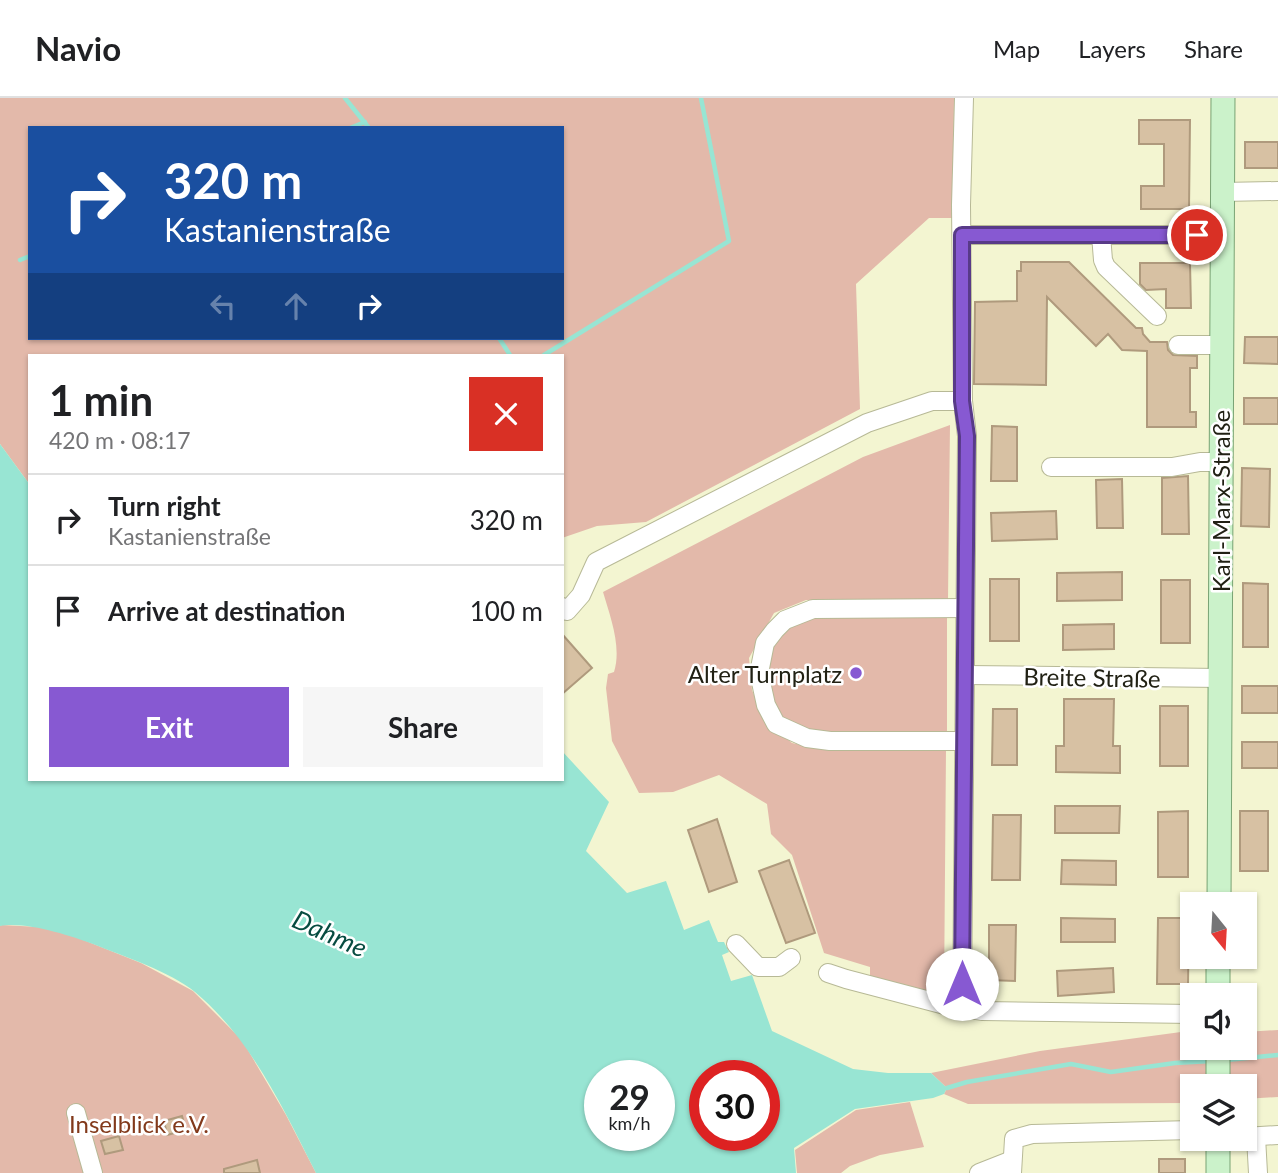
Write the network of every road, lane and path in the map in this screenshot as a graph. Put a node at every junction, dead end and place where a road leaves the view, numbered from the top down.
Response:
1 (964, 98) edge
2 (1223, 98) edge
3 (1278, 191) edge
4 (1222, 192) junction
5 (962, 235) junction
6 (1101, 235) junction
7 (1222, 235) junction
8 (1157, 316) dead end
9 (1178, 345) dead end
10 (1221, 345) junction
11 (962, 401) junction
12 (1221, 462) junction
13 (1051, 467) dead end
14 (965, 608) junction
15 (564, 609) edge
16 (965, 675) junction
17 (1220, 678) junction
18 (964, 741) junction
19 (1219, 892) edge
20 (736, 944) dead end
21 (791, 958) dead end
22 (828, 973) dead end
23 (962, 1008) junction
24 (1180, 1014) edge
25 (76, 1113) dead end
26 (1180, 1130) edge
27 (1278, 1135) edge
28 (1257, 1136) edge
29 (1218, 1151) edge
30 (1253, 1151) edge
31 (1012, 1166) edge
32 (93, 1173) edge
33 (979, 1173) edge
34 (1217, 1173) edge
35 (1258, 1173) edge

1 - 5 street
2 - 4 main road, Karl-Marx-Straße
3 - 4 street
4 - 7 main road, Karl-Marx-Straße
5 - 6 street
5 - 11 street
6 - 7 street
6 - 8 street
7 - 10 main road, Karl-Marx-Straße
9 - 10 street
10 - 12 main road, Karl-Marx-Straße
11 - 14 street
11 - 15 street
12 - 13 street
12 - 17 main road, Karl-Marx-Straße
14 - 16 street
14 - 18 street
16 - 17 street, Breite Straße
16 - 18 street
17 - 19 main road, Karl-Marx-Straße
18 - 23 street
20 - 21 street
22 - 23 street
23 - 24 street
25 - 32 street
26 - 31 street
27 - 28 street
29 - 34 main road
30 - 35 street
31 - 33 street

